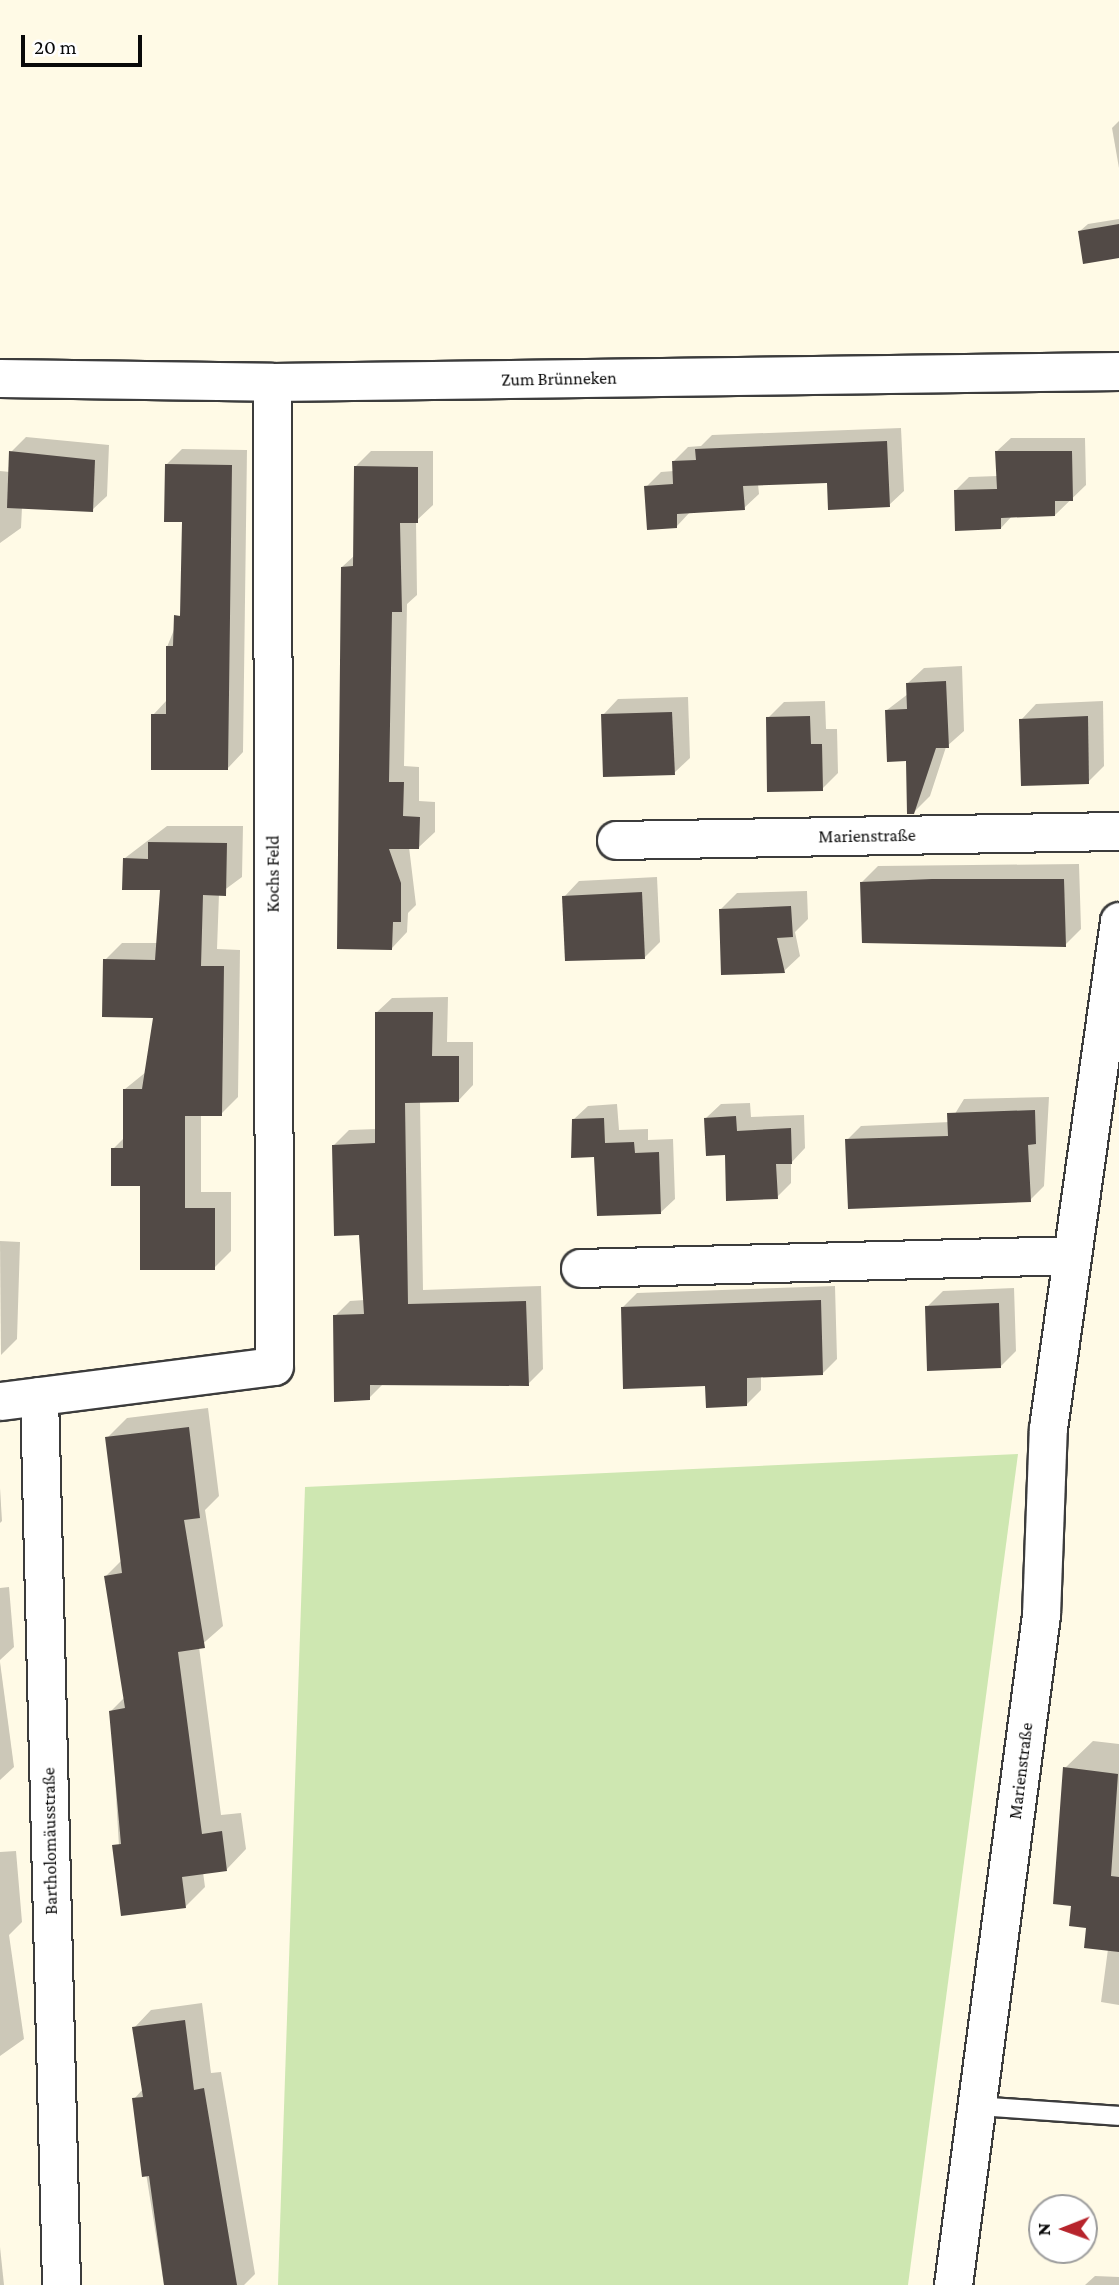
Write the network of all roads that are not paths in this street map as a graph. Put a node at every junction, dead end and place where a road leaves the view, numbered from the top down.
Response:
1 (1119, 371) edge
2 (0, 378) edge
3 (272, 382) junction
4 (1119, 831) edge
5 (616, 840) dead end
6 (1119, 921) edge
7 (1071, 1255) junction
8 (580, 1268) dead end
9 (39, 1396) junction
10 (0, 1402) edge
11 (976, 2106) junction
12 (1119, 2116) edge
13 (61, 2285) edge
14 (953, 2285) edge

1 - 3 street, Zum Brünneken
2 - 3 street, Zum Brünneken
3 - 9 street, Kochs Feld
4 - 5 street, Marienstraße
6 - 7 street, Marienstraße
7 - 8 street
7 - 11 street, Marienstraße
9 - 10 street
9 - 13 street, Bartholomäusstraße
11 - 12 lane
11 - 14 street, Marienstraße

